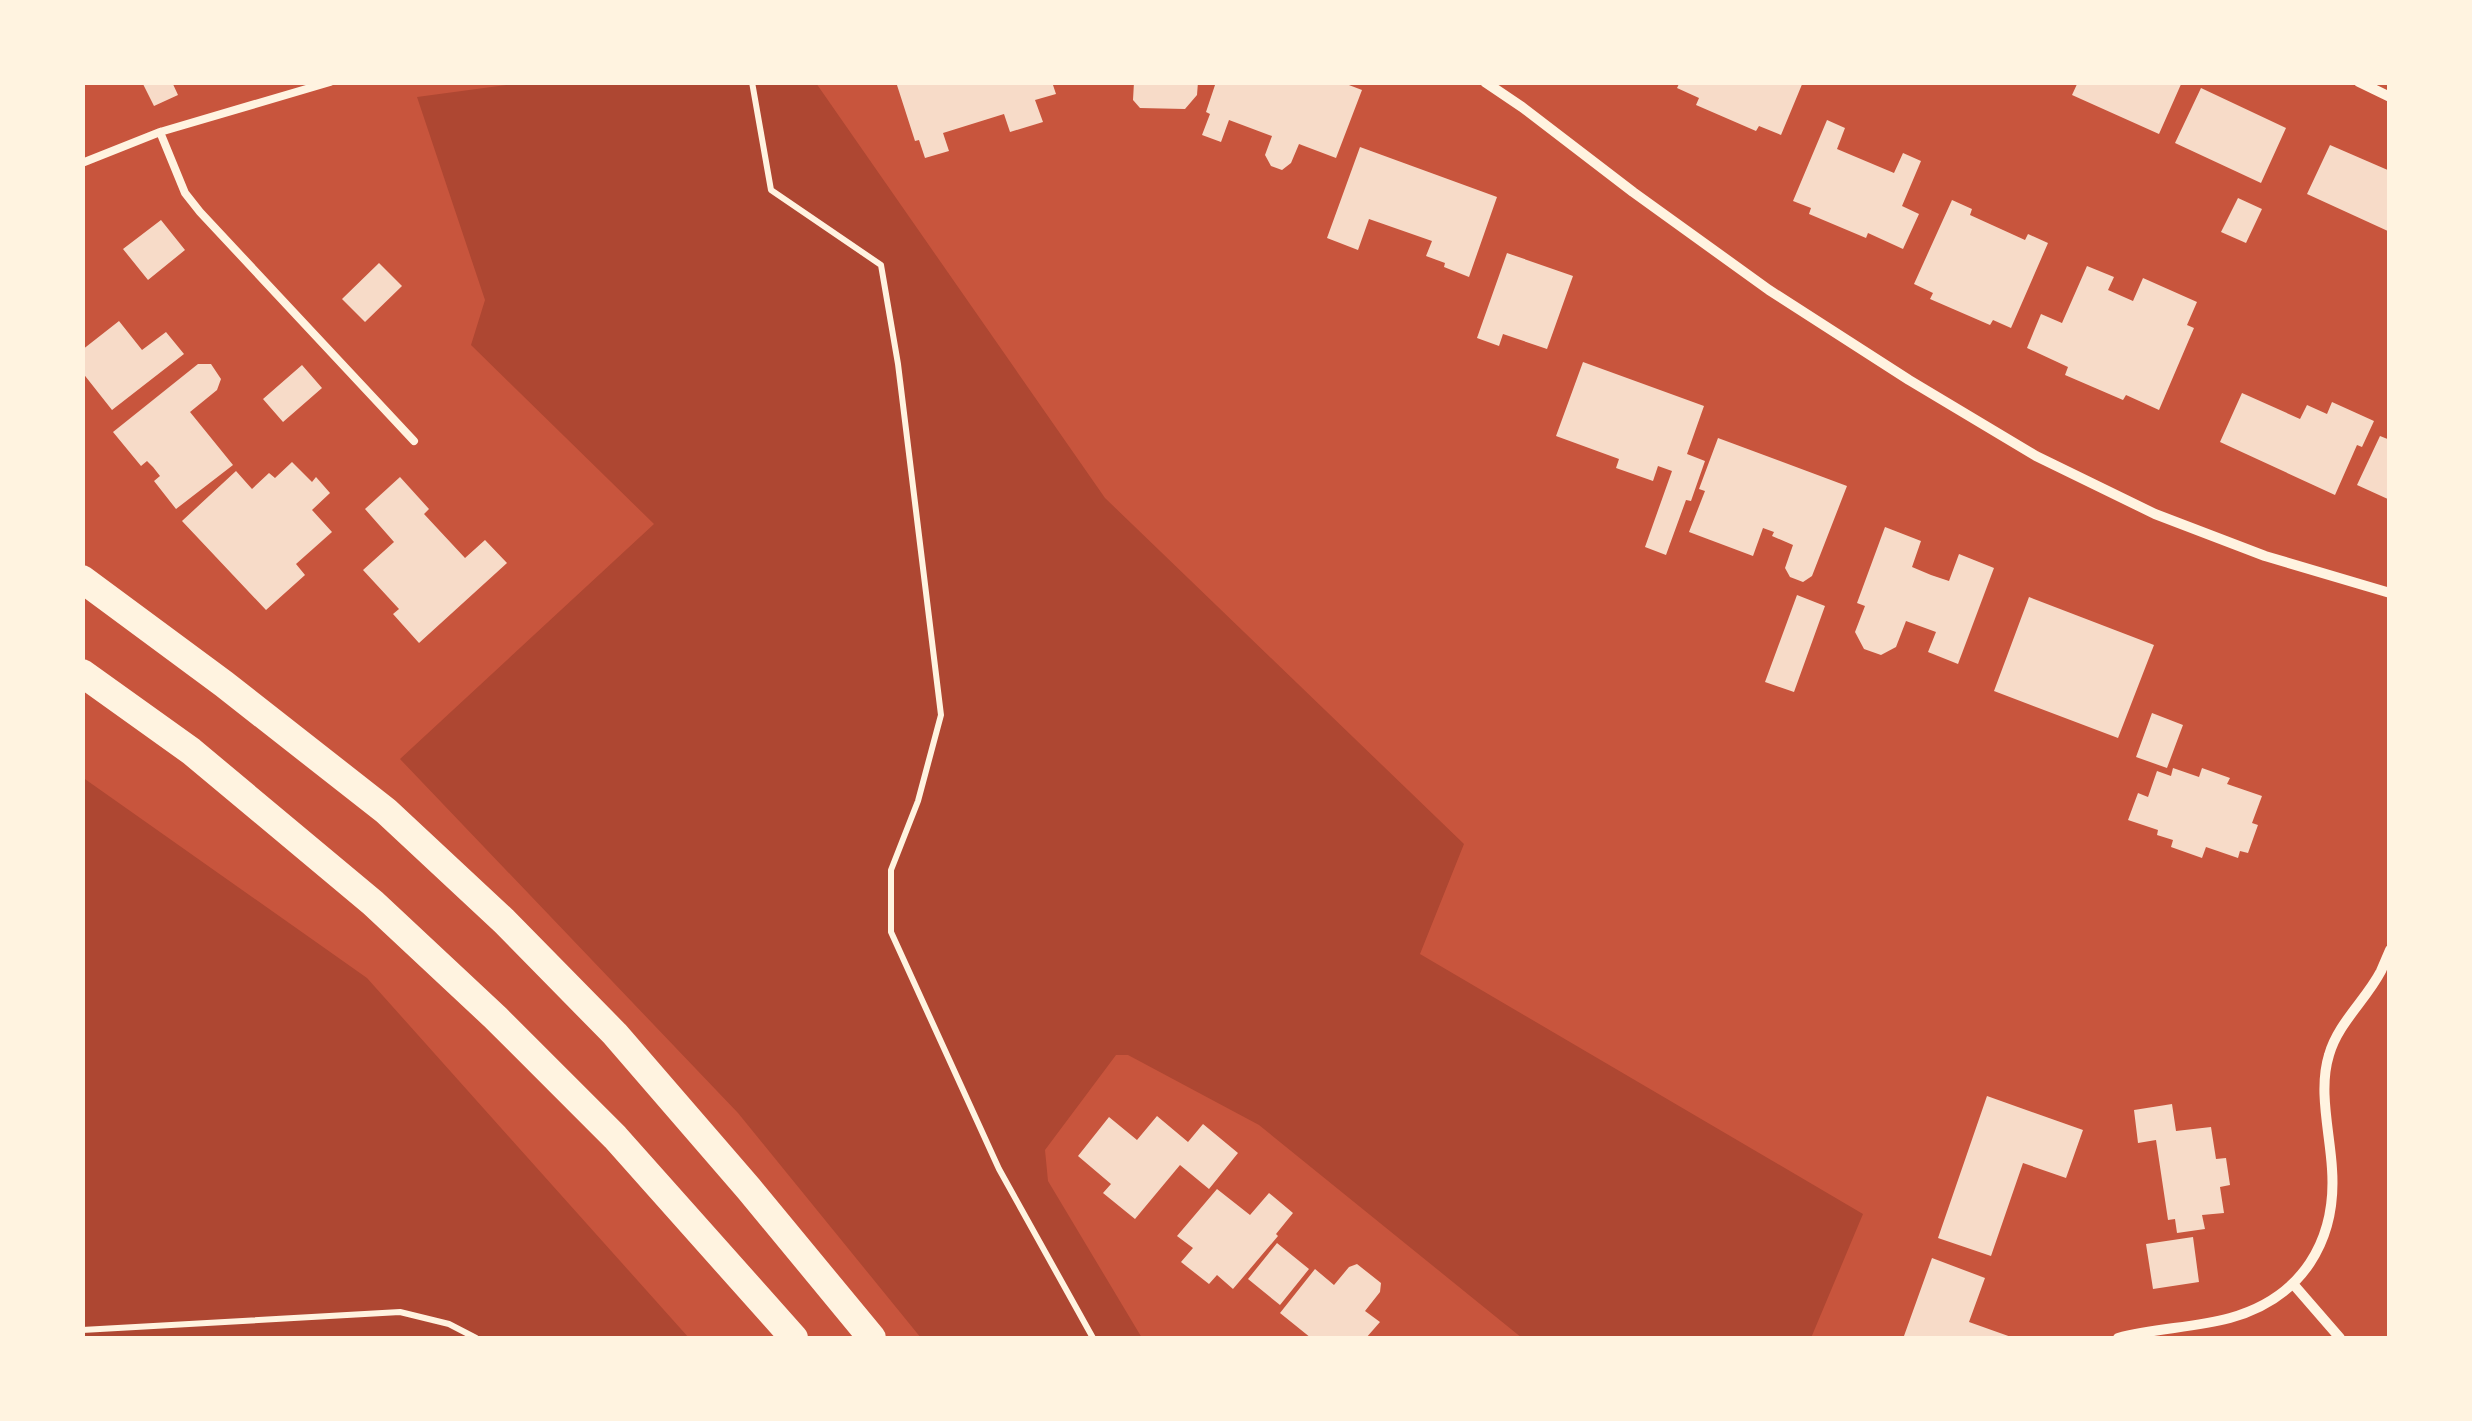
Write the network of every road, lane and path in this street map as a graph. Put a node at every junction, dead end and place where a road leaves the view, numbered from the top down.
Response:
1 (330, 82) edge
2 (752, 82) edge
3 (1485, 82) edge
4 (2358, 82) edge
5 (2390, 97) edge
6 (160, 132) junction
7 (82, 163) edge
8 (414, 441) dead end
9 (82, 579) edge
10 (2390, 594) edge
11 (82, 673) edge
12 (2390, 950) edge
13 (2294, 1285) junction
14 (82, 1330) edge
15 (476, 1338) edge
16 (794, 1338) edge
17 (872, 1338) edge
18 (1093, 1338) edge
19 (2118, 1338) edge
20 (2340, 1338) edge

1 - 6 lane
2 - 18 path
3 - 10 street
4 - 5 street
6 - 7 lane
6 - 8 lane
9 - 17 highway
11 - 16 highway
12 - 13 street
13 - 19 street
13 - 20 street
14 - 15 path

